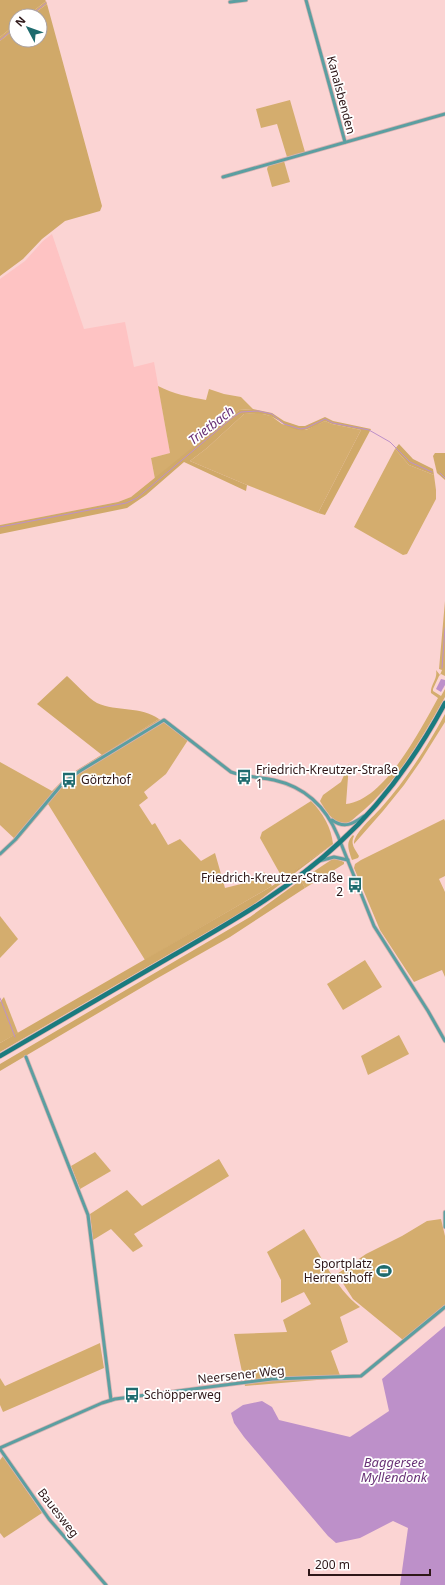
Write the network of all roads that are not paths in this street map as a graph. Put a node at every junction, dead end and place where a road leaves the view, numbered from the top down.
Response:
1 (246, 0) edge
2 (306, 0) edge
3 (230, 2) dead end
4 (445, 114) edge
5 (345, 142) junction
6 (223, 177) dead end
7 (445, 703) edge
8 (372, 810) junction
9 (329, 817) junction
10 (341, 841) junction
11 (0, 854) edge
12 (348, 860) junction
13 (316, 862) junction
14 (445, 1041) edge
15 (0, 1056) edge
16 (26, 1057) dead end
17 (445, 1212) edge
18 (445, 1227) edge
19 (445, 1307) edge
20 (111, 1400) junction
21 (0, 1449) edge
22 (106, 1585) edge

1 - 3 street
2 - 5 street, Kanalsbenden
4 - 5 street
5 - 6 street, Kanalsbenden
7 - 8 main road
8 - 9 street
8 - 10 main road
9 - 10 street
9 - 11 street
10 - 12 street
10 - 13 main road
12 - 13 street
12 - 14 street
13 - 15 main road
16 - 20 street
17 - 18 street
19 - 20 street, Neersener Weg
20 - 21 street, Neersener Weg
21 - 22 street, Bauesweg

